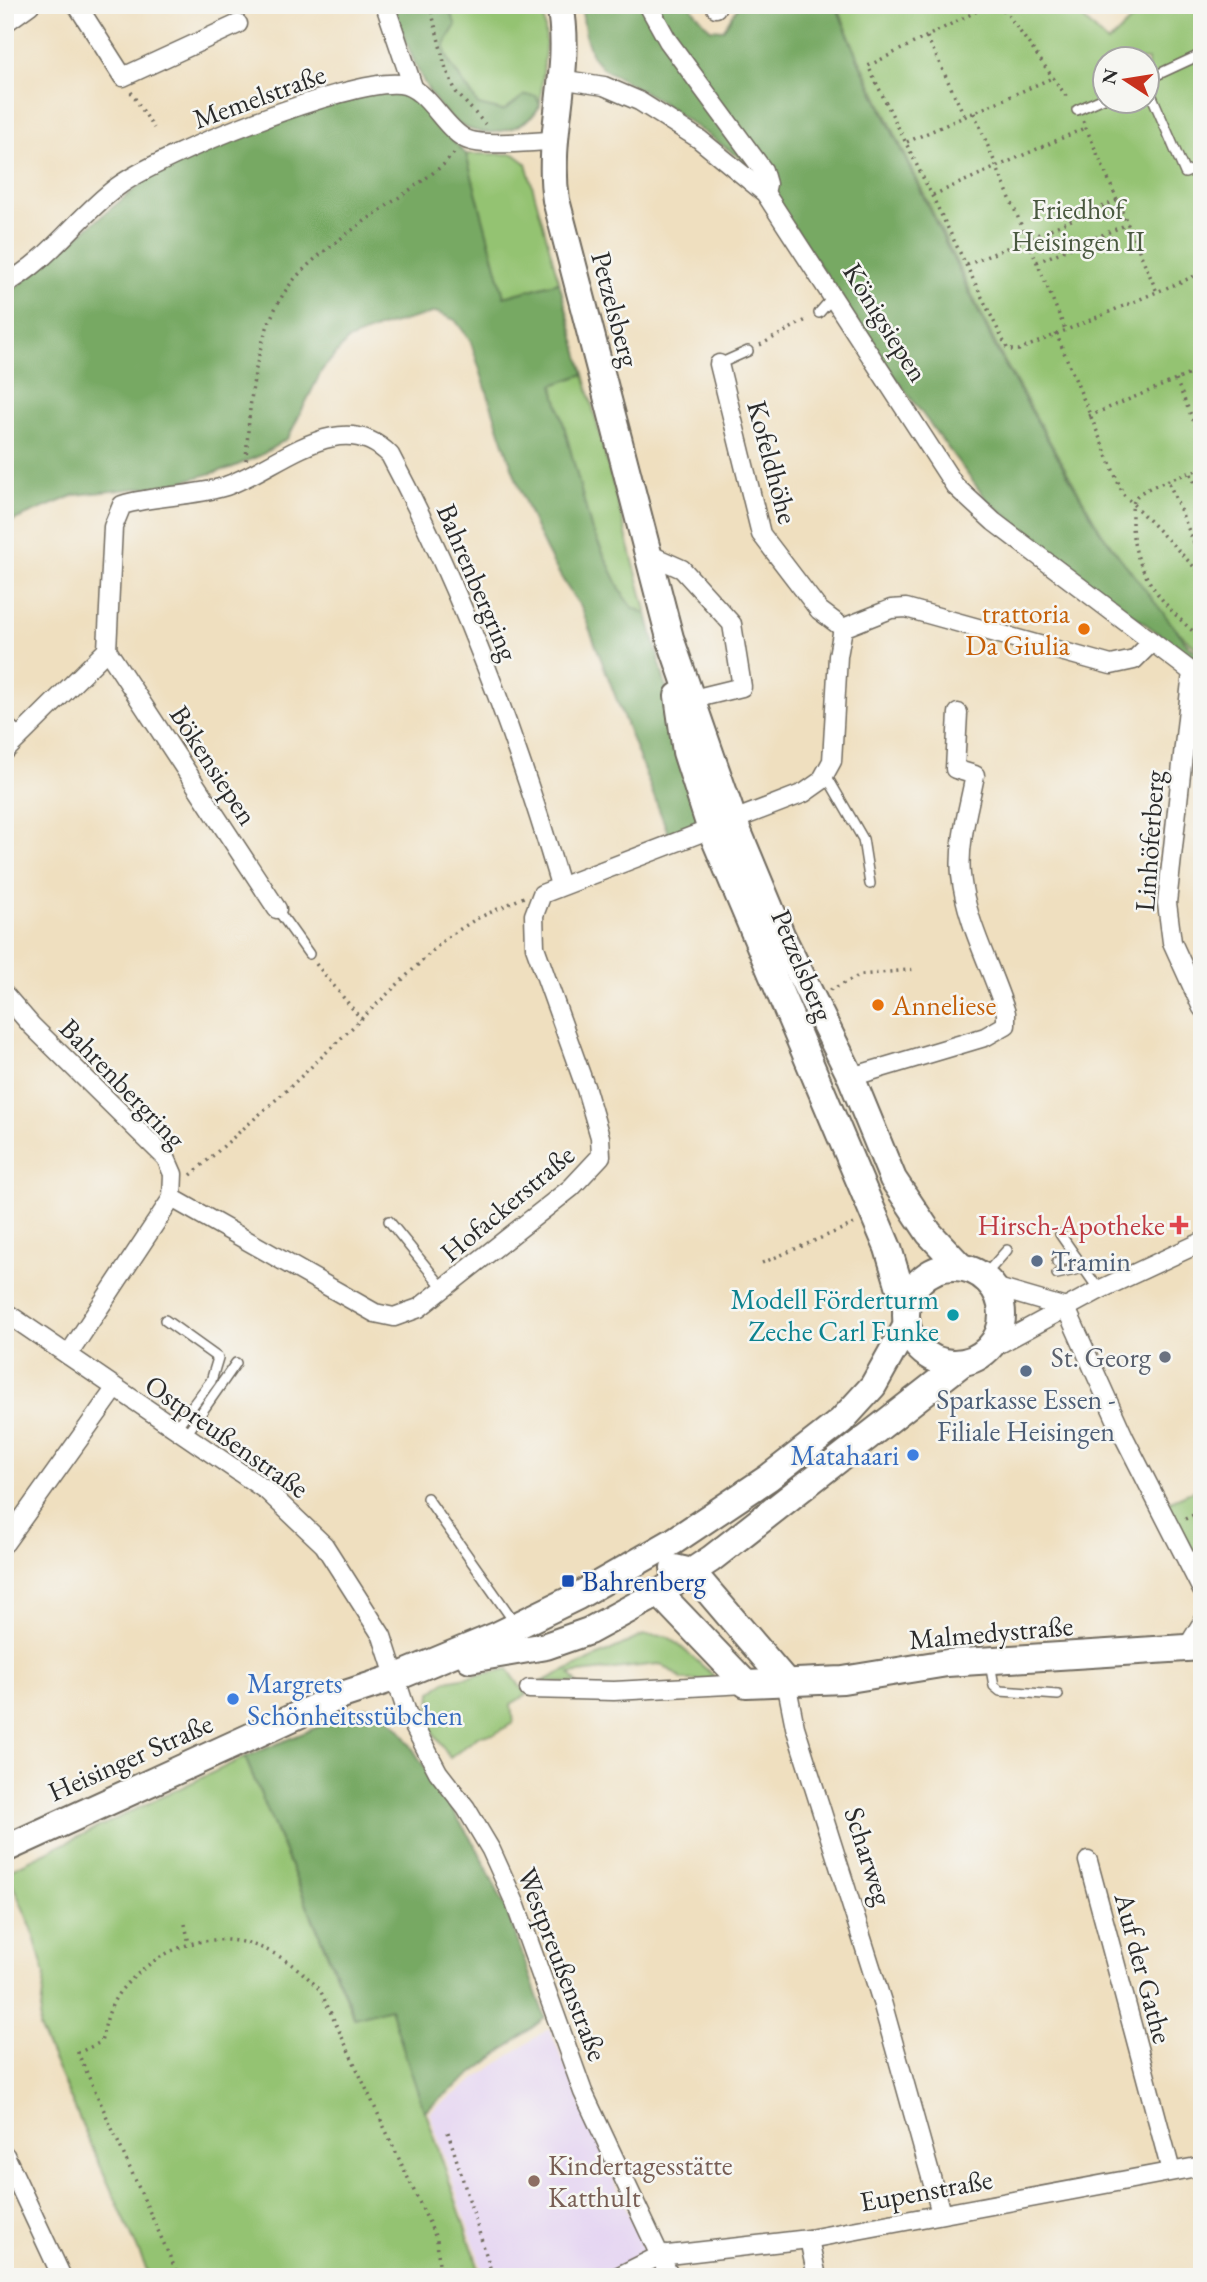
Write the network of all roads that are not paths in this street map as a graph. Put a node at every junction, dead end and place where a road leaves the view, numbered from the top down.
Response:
1 (30, 5) edge
2 (77, 5) edge
3 (385, 5) edge
4 (560, 5) edge
5 (648, 5) edge
6 (5, 23) edge
7 (238, 24) dead end
8 (1202, 54) edge
9 (1162, 72) edge
10 (560, 79) junction
11 (413, 87) junction
12 (1092, 103) edge
13 (1077, 110) road end
14 (1160, 116) edge
15 (554, 141) junction
16 (1202, 166) edge
17 (765, 193) junction
18 (5, 284) edge
19 (833, 298) junction
20 (819, 313) road end
21 (748, 351) road end
22 (719, 364) joint
23 (646, 553) junction
24 (843, 628) junction
25 (670, 638) junction
26 (1152, 642) junction
27 (107, 650) junction
28 (1197, 674) edge
29 (693, 699) junction
30 (958, 713) dead end
31 (5, 720) edge
32 (22, 735) junction
33 (5, 751) edge
34 (826, 775) junction
35 (722, 826) junction
36 (870, 884) dead end
37 (560, 885) junction
38 (277, 909) joint
39 (309, 954) road end
40 (5, 995) edge
41 (1202, 1008) edge
42 (851, 1077) junction
43 (173, 1191) junction
44 (389, 1221) dead end
45 (1059, 1237) dead end
46 (1202, 1242) edge
47 (1069, 1247) junction
48 (1007, 1250) dead end
49 (1056, 1250) dead end
50 (1076, 1257) junction
51 (1057, 1262) dead end
52 (994, 1268) junction
53 (1084, 1268) junction
54 (1057, 1274) dead end
55 (443, 1289) junction
56 (1099, 1290) junction
57 (1066, 1308) junction
58 (5, 1312) edge
59 (907, 1317) junction
60 (165, 1321) dead end
61 (990, 1349) junction
62 (68, 1354) junction
63 (236, 1363) dead end
64 (962, 1363) junction
65 (115, 1389) junction
66 (180, 1432) junction
67 (427, 1498) dead end
68 (5, 1543) edge
69 (653, 1564) junction
70 (692, 1572) junction
71 (1202, 1590) edge
72 (659, 1592) junction
73 (1202, 1623) edge
74 (517, 1626) junction
75 (1195, 1646) edge
76 (990, 1661) junction
77 (397, 1677) junction
78 (786, 1682) junction
79 (746, 1684) junction
80 (528, 1689) dead end
81 (1058, 1695) dead end
82 (5, 1849) edge
83 (1088, 1861) dead end
84 (5, 2154) edge
85 (1202, 2166) edge
86 (1171, 2171) junction
87 (942, 2213) junction
88 (809, 2239) junction
89 (659, 2256) junction
90 (62, 2277) edge
91 (617, 2277) edge
92 (670, 2277) edge
93 (817, 2277) edge

1 - 6 street
2 - 7 street
3 - 11 street
4 - 10 main road
5 - 17 street
8 - 9 lane
10 - 15 main road, Petzelsberg
10 - 17 street, Königsiepen
11 - 15 street
11 - 18 street, Memelstraße
12 - 13 lane
14 - 16 lane
15 - 23 main road, Petzelsberg
17 - 19 street, Königsiepen
19 - 20 lane
19 - 26 street, Königsiepen
21 - 22 lane
22 - 24 street, Kofeldhöhe
23 - 25 main road, Petzelsberg
23 - 29 street
24 - 26 street
24 - 34 street
25 - 29 main road, Petzelsberg
25 - 35 main road, Petzelsberg
26 - 28 street, Königsiepen
27 - 32 street
27 - 37 street, Bahrenbergring
27 - 38 street, Bökensiepen
28 - 41 street, Linhöferberg
29 - 35 main road, Petzelsberg
30 - 42 street
31 - 32 lane
32 - 33 street
34 - 35 street
34 - 36 lane
35 - 37 street
35 - 42 main road, Petzelsberg
35 - 59 main road, Petzelsberg
37 - 55 street, Hofackerstraße
38 - 39 lane
40 - 43 street, Bahrenbergring
42 - 52 main road, Petzelsberg
43 - 55 street, Hofackerstraße
43 - 62 street
44 - 55 lane
45 - 47 lane
46 - 56 street
47 - 49 lane
47 - 50 lane
48 - 52 lane
50 - 51 lane
50 - 53 lane
52 - 57 street
52 - 59 main road
52 - 61 main road
53 - 54 lane
53 - 56 lane
56 - 57 street
57 - 61 street
57 - 71 street
58 - 62 street, Ostpreußenstraße
59 - 64 main road
59 - 69 main road
60 - 66 lane
61 - 64 main road
62 - 65 street, Ostpreußenstraße
63 - 66 lane
64 - 70 main road, Heisinger Straße
65 - 66 street, Ostpreußenstraße
65 - 68 street
66 - 77 street, Ostpreußenstraße
67 - 74 lane
69 - 70 main road
69 - 72 main road
69 - 74 main road, Heisinger Straße
70 - 72 main road, Heisinger Straße
70 - 78 main road, Scharweg
72 - 77 main road, Heisinger Straße
72 - 79 main road
73 - 75 street
74 - 77 main road, Heisinger Straße
75 - 76 main road, Malmedystraße
76 - 78 main road, Malmedystraße
76 - 81 lane
77 - 82 main road, Heisinger Straße
77 - 89 street, Westpreußenstraße
78 - 79 main road
78 - 87 street, Scharweg
79 - 80 street
83 - 86 street, Auf der Gathe
84 - 90 street
85 - 86 street, Eupenstraße
86 - 87 street, Eupenstraße
87 - 88 street, Eupenstraße
88 - 89 street, Eupenstraße
88 - 93 street
89 - 91 street
89 - 92 street, Westpreußenstraße

